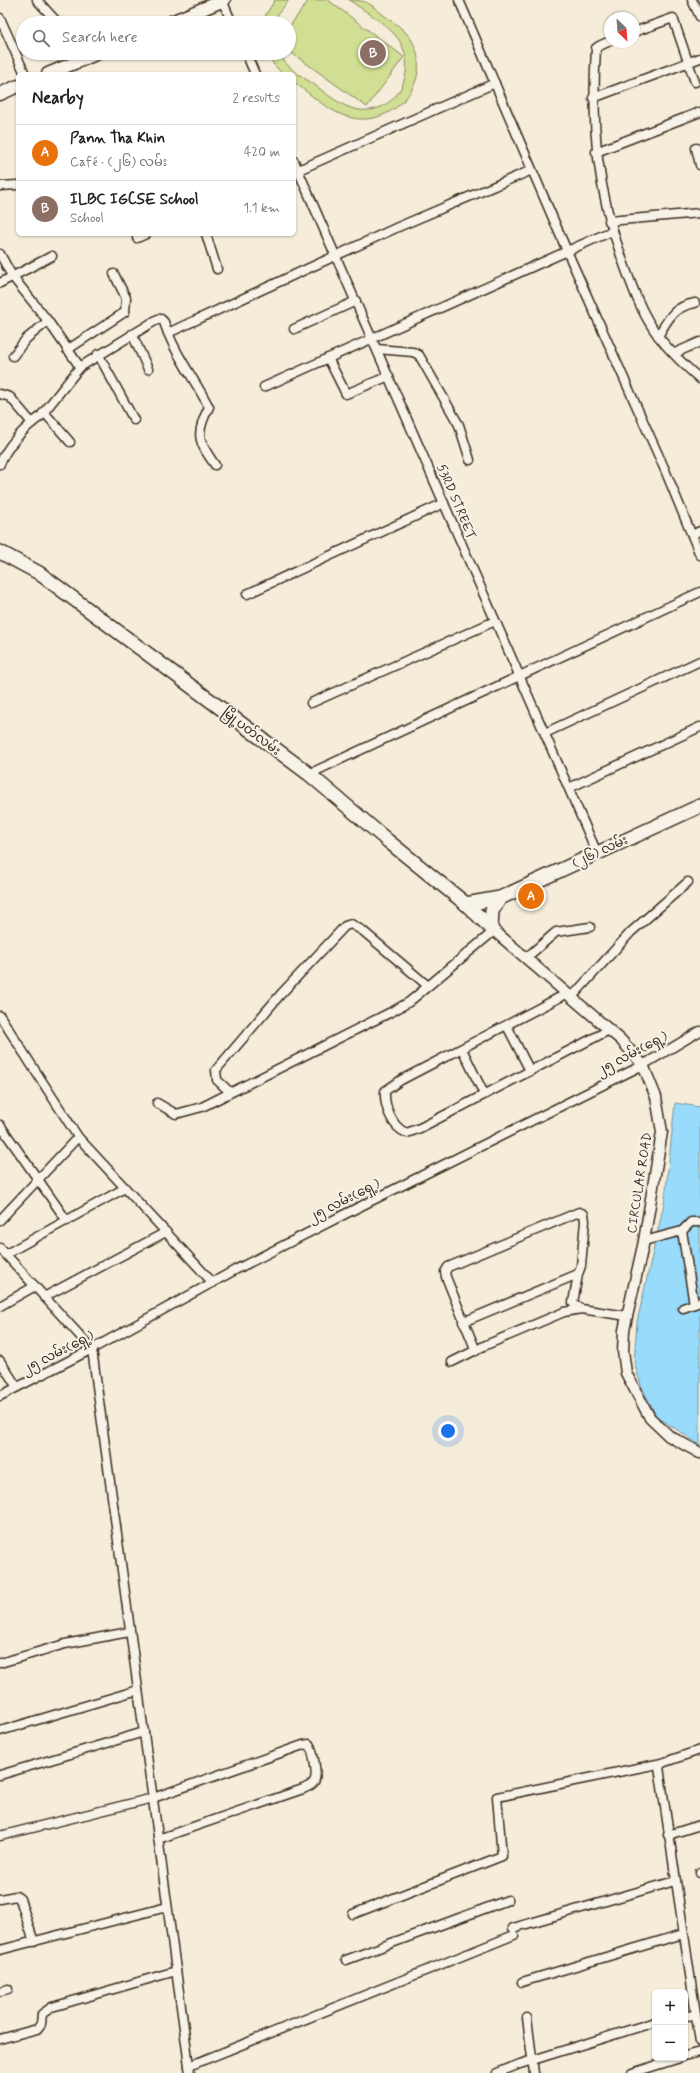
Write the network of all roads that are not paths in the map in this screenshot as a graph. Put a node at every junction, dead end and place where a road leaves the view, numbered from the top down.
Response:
1 (36, 0) edge
2 (223, 0) edge
3 (459, 0) edge
4 (692, 0) edge
5 (51, 16) edge
6 (185, 16) edge
7 (229, 16) edge
8 (700, 17) edge
9 (0, 18) edge
10 (640, 30) edge
11 (604, 44) edge
12 (16, 54) edge
13 (700, 58) edge
14 (19, 60) edge
15 (81, 60) edge
16 (249, 60) edge
17 (688, 62) junction
18 (24, 72) edge
19 (53, 72) edge
20 (254, 72) edge
21 (695, 82) dead end
22 (495, 83) junction
23 (16, 87) edge
24 (0, 94) edge
25 (593, 98) junction
26 (700, 112) edge
27 (696, 148) dead end
28 (596, 152) junction
29 (700, 165) edge
30 (532, 170) junction
31 (296, 171) edge
32 (16, 185) edge
33 (0, 186) edge
34 (700, 213) edge
35 (609, 221) junction
36 (612, 231) junction
37 (142, 236) edge
38 (207, 236) edge
39 (137, 238) dead end
40 (567, 251) junction
41 (0, 254) edge
42 (336, 255) junction
43 (52, 256) dead end
44 (217, 269) dead end
45 (114, 274) dead end
46 (12, 276) junction
47 (0, 283) edge
48 (356, 301) junction
49 (695, 303) dead end
50 (48, 321) junction
51 (294, 329) dead end
52 (168, 333) junction
53 (132, 334) junction
54 (658, 336) junction
55 (373, 339) junction
56 (700, 342) edge
57 (377, 349) junction
58 (67, 350) junction
59 (675, 353) junction
60 (98, 354) junction
61 (13, 356) dead end
62 (328, 358) junction
63 (80, 367) junction
64 (148, 369) dead end
65 (389, 376) junction
66 (700, 379) edge
67 (264, 387) dead end
68 (0, 394) edge
69 (44, 412) junction
70 (134, 420) dead end
71 (32, 423) junction
72 (70, 442) dead end
73 (470, 460) dead end
74 (0, 464) edge
75 (215, 465) dead end
76 (444, 503) junction
77 (700, 531) edge
78 (692, 535) junction
79 (0, 552) edge
80 (700, 555) edge
81 (700, 592) edge
82 (247, 594) dead end
83 (495, 621) junction
84 (700, 661) edge
85 (520, 678) junction
86 (311, 704) dead end
87 (700, 727) edge
88 (545, 733) junction
89 (309, 774) junction
90 (569, 788) junction
91 (700, 806) edge
92 (597, 853) junction
93 (688, 882) dead end
94 (500, 898) junction
95 (466, 904) junction
96 (590, 927) dead end
97 (492, 930) junction
98 (526, 958) junction
99 (428, 986) junction
100 (568, 996) junction
101 (0, 1016) edge
102 (507, 1026) junction
103 (609, 1030) junction
104 (700, 1030) edge
105 (462, 1049) junction
106 (643, 1065) junction
107 (530, 1071) junction
108 (230, 1092) junction
109 (484, 1094) junction
110 (157, 1103) dead end
111 (0, 1125) edge
112 (78, 1138) junction
113 (37, 1180) junction
114 (125, 1188) junction
115 (0, 1220) edge
116 (66, 1221) junction
117 (700, 1222) edge
118 (682, 1231) junction
119 (166, 1232) junction
120 (644, 1241) junction
121 (0, 1248) edge
122 (6, 1254) junction
123 (578, 1274) junction
124 (213, 1283) junction
125 (35, 1286) junction
126 (44, 1297) junction
127 (697, 1303) edge
128 (0, 1306) edge
129 (683, 1308) dead end
130 (580, 1309) junction
131 (627, 1316) junction
132 (463, 1322) junction
133 (92, 1349) junction
134 (476, 1351) junction
135 (0, 1361) edge
136 (452, 1362) dead end
137 (17, 1387) junction
138 (0, 1396) edge
139 (700, 1453) edge
140 (129, 1632) junction
141 (0, 1663) edge
142 (138, 1690) junction
143 (0, 1731) edge
144 (144, 1732) junction
145 (700, 1750) edge
146 (662, 1763) junction
147 (0, 1775) edge
148 (153, 1798) junction
149 (700, 1825) edge
150 (672, 1834) junction
151 (0, 1836) edge
152 (158, 1839) junction
153 (675, 1881) junction
154 (0, 1899) edge
155 (508, 1900) dead end
156 (167, 1907) junction
157 (353, 1914) dead end
158 (684, 1934) junction
159 (34, 1942) junction
160 (0, 1950) edge
161 (346, 1960) dead end
162 (176, 1971) junction
163 (522, 1982) dead end
164 (696, 2015) junction
165 (688, 2016) edge
166 (527, 2018) dead end
167 (652, 2023) edge
168 (0, 2039) edge
169 (700, 2042) edge
170 (700, 2052) edge
171 (688, 2055) edge
172 (532, 2061) junction
173 (670, 2061) edge
174 (189, 2069) edge
175 (496, 2073) edge
176 (534, 2073) edge
177 (632, 2073) edge

1 - 5 street
2 - 6 main road
2 - 7 street
3 - 22 street
4 - 8 street
9 - 12 street
10 - 17 street
11 - 25 street
13 - 17 street
14 - 18 street
15 - 19 main road
16 - 20 street
17 - 21 street
17 - 25 street
22 - 30 street
22 - 31 street
23 - 24 main road
25 - 28 street
26 - 28 street
27 - 29 street
28 - 35 street
30 - 40 street
30 - 42 street
31 - 42 street, 53RD STREET
32 - 33 street
34 - 35 street
35 - 36 street
36 - 40 street
36 - 54 street
37 - 39 street
38 - 44 street
40 - 55 street
40 - 78 street
41 - 46 street
42 - 48 street, 53RD STREET
42 - 52 street
43 - 46 street
45 - 58 street
46 - 47 street
46 - 50 street
48 - 51 street
48 - 55 street, 53RD STREET
49 - 54 street
50 - 58 street
50 - 61 street
52 - 53 street
52 - 75 street
53 - 60 street
53 - 64 street
54 - 59 street
55 - 57 street, 53RD STREET
55 - 62 street
56 - 59 street
57 - 65 street, 53RD STREET
57 - 73 street
58 - 63 street
59 - 66 street
60 - 63 street
60 - 70 street
62 - 65 street
62 - 67 street
63 - 69 street
65 - 76 street, 53RD STREET
68 - 71 street
69 - 71 street
69 - 72 street
71 - 74 street
76 - 82 street
76 - 83 street, 53RD STREET
77 - 78 street
78 - 80 street
79 - 89 main road, မြို့ပတ်လမ်း
81 - 85 street
83 - 85 street, 53RD STREET
83 - 86 street
84 - 88 street
85 - 88 street, 53RD STREET
85 - 89 street
87 - 90 street
88 - 90 street, 53RD STREET
89 - 95 main road, မြို့ပတ်လမ်း
90 - 92 street, 53RD STREET
91 - 92 main road, (၂၆) လမ်း
92 - 94 main road, (၂၆) လမ်း
93 - 100 street
94 - 95 main road, (၂၆) လမ်း
94 - 97 main road
95 - 97 main road, မြို့ပတ်လမ်း
96 - 98 street
97 - 98 street, CIRCULAR ROAD
97 - 99 street
98 - 100 street, CIRCULAR ROAD
99 - 108 street
99 - 108 street
100 - 102 street
100 - 103 street, CIRCULAR ROAD
101 - 112 street
102 - 105 street
102 - 107 street
103 - 106 street, CIRCULAR ROAD
103 - 107 street
104 - 106 street, ၂၅ လမ်း(ရှေ့)
105 - 109 street
105 - 109 street
106 - 120 street, CIRCULAR ROAD
106 - 124 street, ၂၅ လမ်း(ရှေ့)
107 - 109 street
108 - 110 street
111 - 113 street
112 - 113 street
112 - 114 street
113 - 115 street
113 - 116 street
114 - 116 street
114 - 119 street
116 - 122 street
117 - 118 street
118 - 120 street
118 - 127 street
119 - 124 street
119 - 126 street
120 - 131 street, CIRCULAR ROAD
121 - 122 street
122 - 125 street
123 - 130 street
123 - 132 street
123 - 132 street
124 - 133 street, ၂၅ လမ်း(ရှေ့)
125 - 126 street
125 - 128 street
126 - 133 street
127 - 129 street
130 - 131 street
130 - 134 street
131 - 139 street, CIRCULAR ROAD
132 - 134 street
133 - 137 street, ၂၅ လမ်း(ရှေ့)
133 - 140 street
134 - 136 street
135 - 137 street
137 - 138 street, ၂၅ လမ်း(ရှေ့)
140 - 141 street
140 - 142 street
142 - 143 street
142 - 144 street
144 - 147 street
144 - 148 street
145 - 146 street
146 - 150 street
146 - 157 street
148 - 151 street
148 - 152 street
148 - 152 street
149 - 150 street
150 - 153 street
152 - 156 street
153 - 158 street
153 - 174 street
154 - 159 street
155 - 161 street
156 - 159 street
156 - 162 street
158 - 163 street
158 - 164 street
159 - 160 street
162 - 168 street
162 - 174 street
164 - 165 street
164 - 169 street
166 - 172 street
167 - 172 street
170 - 171 street
172 - 175 street
172 - 176 street
173 - 177 street

